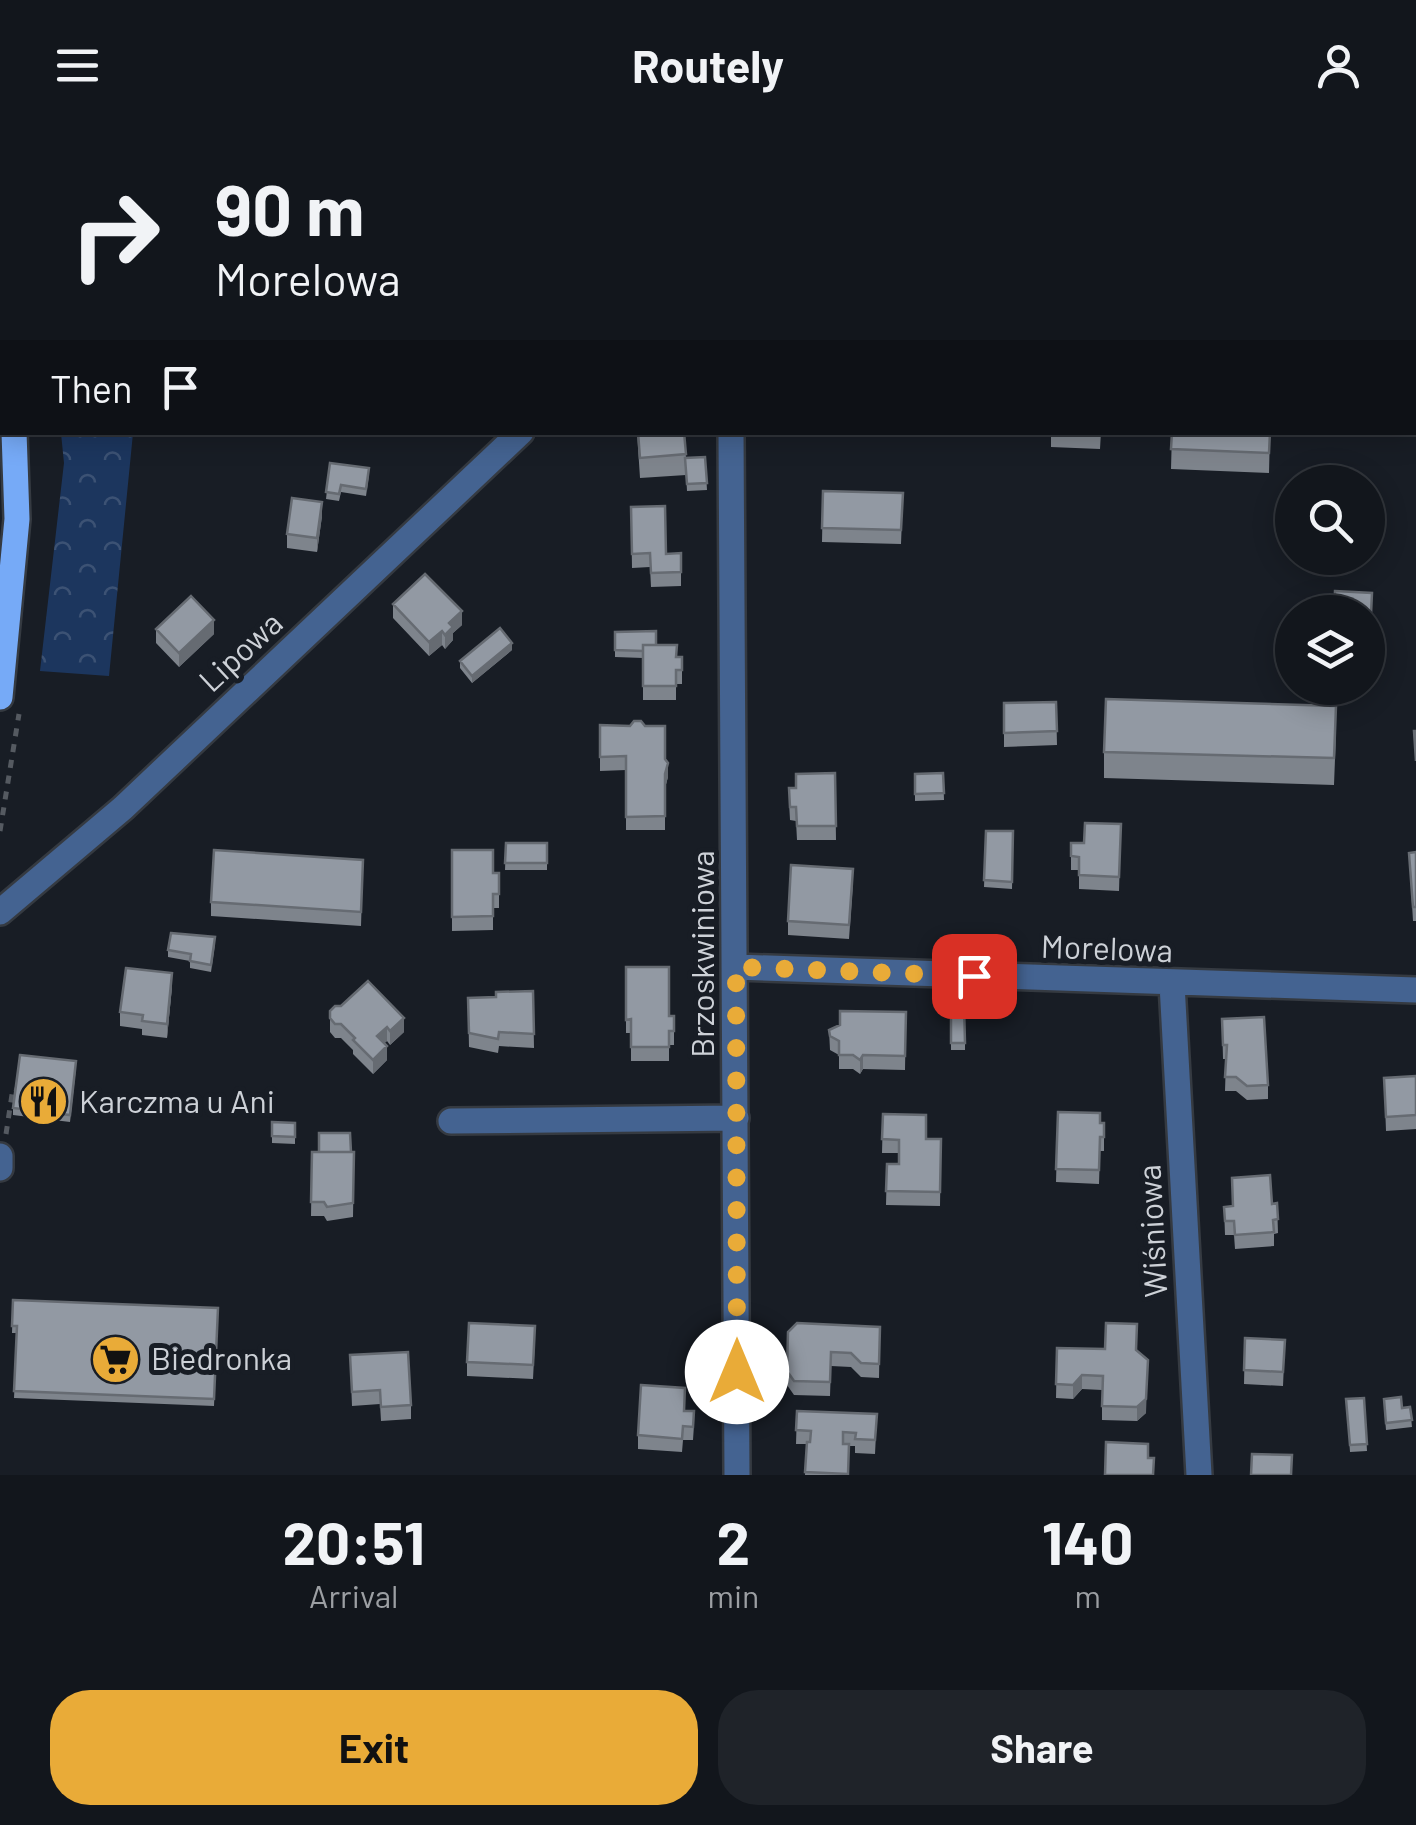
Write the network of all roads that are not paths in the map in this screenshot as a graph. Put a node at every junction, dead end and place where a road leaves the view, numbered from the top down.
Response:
1 (14, 435) edge
2 (518, 435) edge
3 (731, 435) edge
4 (0, 698) edge
5 (0, 912) edge
6 (736, 967) junction
7 (1172, 984) junction
8 (1416, 990) edge
9 (736, 1118) junction
10 (450, 1121) dead end
11 (0, 1156) edge
12 (0, 1168) edge
13 (737, 1475) edge
14 (1199, 1475) edge

1 - 4 main road
2 - 5 street, Lipowa
3 - 6 street, Brzoskwiniowa
6 - 7 street, Morelowa
6 - 9 street, Brzoskwiniowa
7 - 8 street, Morelowa
7 - 14 street, Wiśniowa
9 - 10 street
9 - 13 street, Brzoskwiniowa
11 - 12 street

